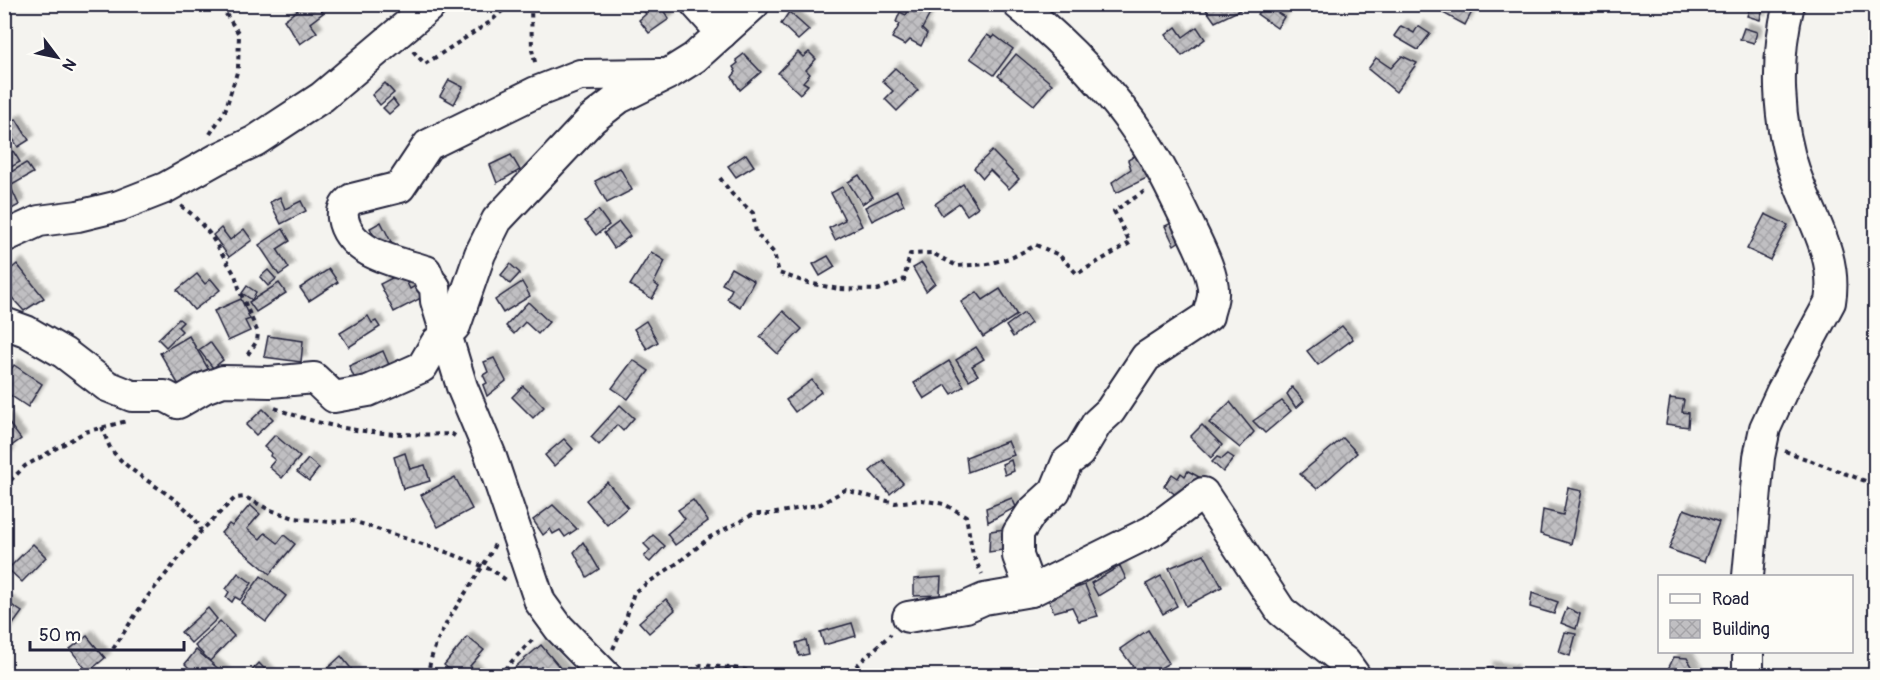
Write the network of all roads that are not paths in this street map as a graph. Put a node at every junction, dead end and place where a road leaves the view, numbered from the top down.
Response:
1 (432, 4) edge
2 (696, 4) edge
3 (754, 4) edge
4 (1788, 4) edge
5 (1019, 5) edge
6 (722, 33) junction
7 (670, 74) junction
8 (4, 237) edge
9 (4, 323) edge
10 (446, 335) junction
11 (1748, 575) edge
12 (1031, 591) junction
13 (908, 617) road end
14 (1748, 653) edge
15 (605, 673) edge
16 (1355, 675) edge
17 (1748, 675) edge

1 - 8 street
2 - 6 street
3 - 6 street
4 - 11 street
5 - 12 street
6 - 7 street
7 - 10 street
7 - 10 street
9 - 10 street
10 - 15 street
12 - 13 street
12 - 16 street
14 - 17 street

